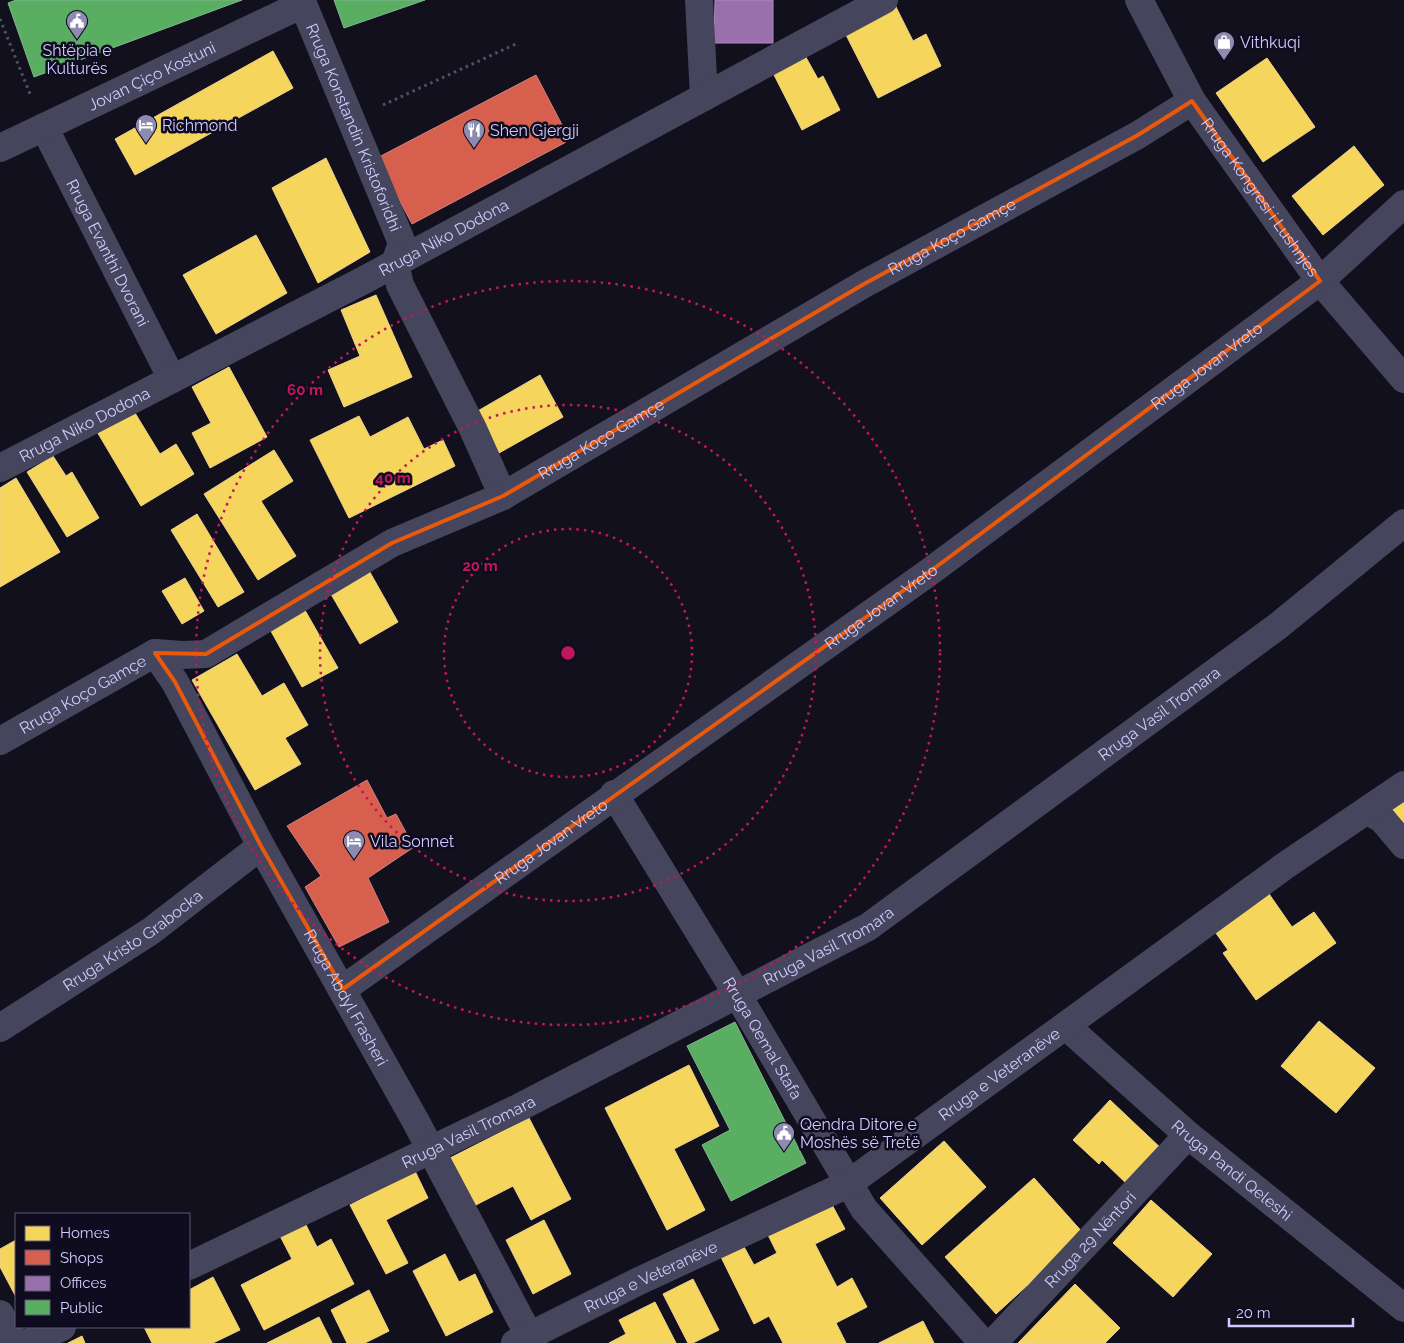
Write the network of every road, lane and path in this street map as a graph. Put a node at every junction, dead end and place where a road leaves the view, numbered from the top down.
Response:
1 (699, 0) edge
2 (884, 0) edge
3 (1139, 0) edge
4 (303, 4) joint
5 (0, 19) edge
6 (518, 42) dead end
7 (704, 97) junction
8 (1192, 101) junction
9 (352, 121) junction
10 (44, 127) junction
11 (0, 148) edge
12 (1404, 204) edge
13 (395, 262) junction
14 (1320, 281) junction
15 (172, 379) junction
16 (1404, 379) edge
17 (0, 468) edge
18 (503, 496) junction
19 (1404, 523) edge
20 (155, 653) junction
21 (0, 741) edge
22 (1404, 785) edge
23 (614, 794) junction
24 (1366, 811) junction
25 (1404, 845) edge
26 (261, 846) junction
27 (343, 988) junction
28 (738, 994) junction
29 (1066, 1026) junction
30 (0, 1028) edge
31 (1188, 1135) junction
32 (431, 1149) junction
33 (848, 1184) junction
34 (190, 1266) edge
35 (1404, 1308) edge
36 (0, 1314) edge
37 (60, 1328) edge
38 (526, 1341) edge
39 (15, 1343) edge
40 (28, 1343) edge
41 (983, 1343) edge
42 (993, 1343) edge

1 - 7 street
2 - 7 street, Rruga Niko Dodona
3 - 8 street, Rruga Kongresi i Lushnjes
4 - 9 street, Rruga Konstandin Kristoforidhi
4 - 10 street, Jovan Çiço Kostuni
5 - 10 path
6 - 9 path
7 - 13 street, Rruga Niko Dodona
8 - 14 street, Rruga Kongresi i Lushnjes
8 - 18 street, Rruga Koço Gamçe
9 - 13 street, Rruga Konstandin Kristoforidhi
10 - 11 street, Jovan Çiço Kostuni
10 - 15 street, Rruga Evanthi Dvorani
12 - 14 street, Rruga Jovan Vreto
13 - 15 street, Rruga Niko Dodona
13 - 18 street, Rruga Konstandin Kristoforidhi
14 - 16 street, Rruga Kongresi i Lushnjes
14 - 23 street, Rruga Jovan Vreto
15 - 17 street, Rruga Niko Dodona
18 - 20 street, Rruga Koço Gamçe
19 - 28 street, Rruga Vasil Tromara
20 - 21 street, Rruga Koço Gamçe
20 - 26 street, Rruga Abdyl Frasheri
22 - 24 street, Rruga e Veteranëve
23 - 27 street, Rruga Jovan Vreto
23 - 28 street, Rruga Qemal Stafa
24 - 25 street
24 - 29 street, Rruga e Veteranëve
26 - 27 street, Rruga Abdyl Frasheri
26 - 30 street, Rruga Kristo Grabocka
27 - 32 street, Rruga Abdyl Frasheri
28 - 32 street, Rruga Vasil Tromara
28 - 33 street, Rruga Qemal Stafa
29 - 31 street, Rruga Pandi Qeleshi
29 - 33 street, Rruga e Veteranëve
31 - 35 street, Rruga Pandi Qeleshi
31 - 42 street, Rruga 29 Nëntori
32 - 34 street, Rruga Vasil Tromara
32 - 38 street, Rruga Abdyl Frasheri
33 - 38 street, Rruga e Veteranëve
33 - 41 street, Rruga Qemal Stafa
36 - 39 street
37 - 40 street

